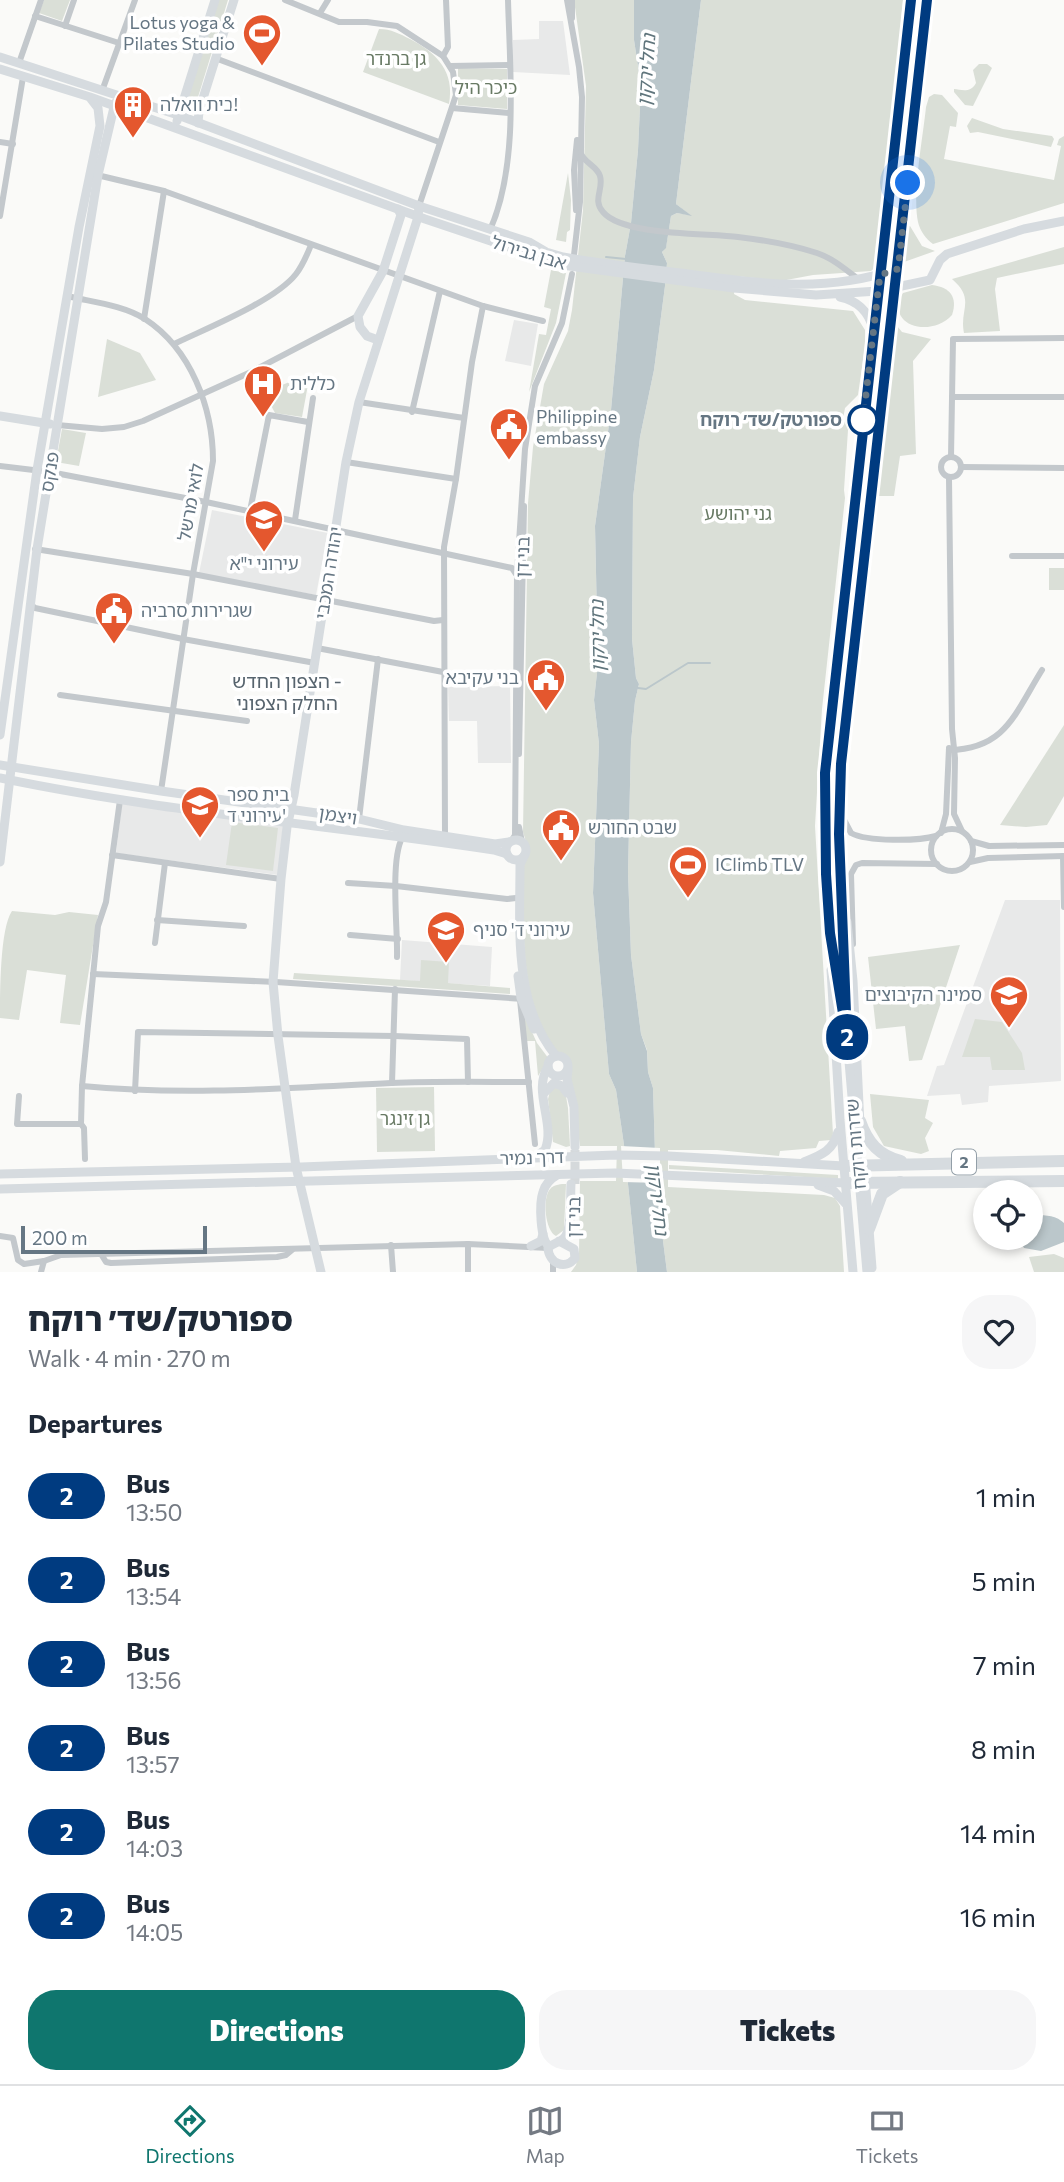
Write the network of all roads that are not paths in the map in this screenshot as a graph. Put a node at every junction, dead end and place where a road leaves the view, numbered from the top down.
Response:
1 (41, 0) edge
2 (74, 0) edge
3 (135, 0) edge
4 (215, 0) edge
5 (234, 0) edge
6 (285, 0) edge
7 (328, 0) edge
8 (446, 0) edge
9 (508, 0) edge
10 (570, 0) edge
11 (911, 0) edge
12 (927, 0) edge
13 (320, 13) junction
14 (35, 16) junction
15 (65, 26) junction
16 (119, 43) junction
17 (443, 56) junction
18 (0, 57) edge
19 (215, 58) junction
20 (19, 63) junction
21 (509, 65) junction
22 (450, 66) junction
23 (0, 69) edge
24 (23, 77) junction
25 (102, 91) junction
26 (89, 97) junction
27 (115, 106) junction
28 (452, 108) junction
29 (509, 113) junction
30 (178, 115) junction
31 (198, 123) junction
32 (180, 129) junction
33 (580, 132) junction
34 (0, 142) edge
35 (439, 142) junction
36 (13, 144) junction
37 (580, 152) junction
38 (580, 169) junction
39 (596, 170) junction
40 (94, 174) junction
41 (575, 178) junction
42 (164, 191) junction
43 (419, 206) junction
44 (396, 208) junction
45 (0, 215) edge
46 (418, 217) junction
47 (577, 221) junction
48 (1064, 221) edge
49 (490, 230) junction
50 (311, 245) junction
51 (566, 259) junction
52 (898, 269) junction
53 (383, 271) junction
54 (880, 275) junction
55 (399, 276) junction
56 (858, 279) junction
57 (735, 284) junction
58 (895, 288) junction
59 (440, 291) junction
60 (878, 291) junction
61 (831, 295) junction
62 (67, 296) junction
63 (77, 298) junction
64 (483, 306) junction
65 (358, 316) junction
66 (144, 319) junction
67 (543, 321) dead end
68 (873, 331) junction
69 (1064, 338) edge
70 (378, 340) junction
71 (174, 344) junction
72 (201, 394) junction
73 (952, 397) junction
74 (1064, 397) edge
75 (313, 398) dead end
76 (359, 402) junction
77 (412, 412) junction
78 (0, 416) edge
79 (464, 418) junction
80 (308, 422) junction
81 (45, 423) junction
82 (57, 425) junction
83 (950, 457) junction
84 (346, 462) junction
85 (0, 466) edge
86 (961, 467) junction
87 (1064, 468) edge
88 (37, 470) junction
89 (50, 472) junction
90 (949, 478) junction
91 (456, 479) junction
92 (205, 502) junction
93 (250, 511) junction
94 (295, 520) junction
95 (337, 529) junction
96 (24, 547) junction
97 (37, 549) junction
98 (443, 553) junction
99 (523, 556) junction
100 (1012, 556) dead end
101 (1064, 556) edge
102 (515, 567) junction
103 (193, 574) junction
104 (325, 600) junction
105 (31, 605) junction
106 (443, 620) junction
107 (183, 639) junction
108 (317, 648) junction
109 (378, 659) junction
110 (315, 663) junction
111 (1042, 670) dead end
112 (443, 672) junction
113 (60, 695) dead end
114 (172, 712) junction
115 (247, 721) dead end
116 (0, 735) edge
117 (951, 750) junction
118 (0, 765) edge
119 (11, 766) junction
120 (5, 779) edge
121 (26, 783) junction
122 (951, 783) junction
123 (161, 792) junction
124 (120, 800) junction
125 (839, 802) junction
126 (6, 807) junction
127 (291, 809) junction
128 (359, 819) junction
129 (290, 822) junction
130 (962, 831) junction
131 (404, 833) junction
132 (839, 834) junction
133 (939, 834) junction
134 (445, 836) junction
135 (515, 841) junction
136 (971, 841) junction
137 (1064, 845) edge
138 (112, 855) junction
139 (524, 856) junction
140 (1063, 856) edge
141 (509, 857) junction
142 (0, 862) edge
143 (970, 862) junction
144 (165, 863) junction
145 (937, 864) junction
146 (281, 879) junction
147 (348, 883) dead end
148 (396, 886) junction
149 (516, 898) junction
150 (1064, 907) edge
151 (157, 920) junction
152 (244, 926) dead end
153 (830, 933) junction
154 (350, 935) dead end
155 (398, 939) junction
156 (155, 943) dead end
157 (397, 957) dead end
158 (93, 974) junction
159 (853, 981) junction
160 (273, 982) junction
161 (395, 989) junction
162 (520, 996) junction
163 (531, 1008) junction
164 (278, 1035) junction
165 (394, 1036) junction
166 (847, 1038) junction
167 (553, 1067) junction
168 (568, 1070) junction
169 (468, 1082) junction
170 (529, 1082) junction
171 (392, 1083) junction
172 (82, 1086) junction
173 (285, 1089) junction
174 (135, 1091) junction
175 (568, 1093) junction
176 (544, 1095) junction
177 (19, 1096) dead end
178 (840, 1120) junction
179 (860, 1121) junction
180 (81, 1124) junction
181 (548, 1139) junction
182 (535, 1144) dead end
183 (565, 1157) junction
184 (532, 1158) junction
185 (85, 1159) dead end
186 (1064, 1161) edge
187 (915, 1164) junction
188 (798, 1165) junction
189 (844, 1166) junction
190 (863, 1166) junction
191 (0, 1174) edge
192 (298, 1174) junction
193 (561, 1175) junction
194 (799, 1181) junction
195 (1064, 1181) edge
196 (865, 1182) junction
197 (902, 1182) junction
198 (846, 1183) junction
199 (0, 1189) edge
200 (848, 1208) junction
201 (869, 1229) junction
202 (543, 1232) junction
203 (0, 1236) edge
204 (468, 1244) junction
205 (554, 1244) junction
206 (391, 1245) junction
207 (531, 1246) junction
208 (317, 1248) junction
209 (575, 1249) junction
210 (44, 1261) junction
211 (553, 1261) junction
212 (566, 1268) edge
213 (41, 1272) edge
214 (321, 1272) edge
215 (393, 1272) edge
216 (468, 1272) edge
217 (554, 1272) edge
218 (853, 1272) edge
219 (866, 1272) edge
220 (873, 1272) edge

1 - 14 street
2 - 15 street
3 - 16 street
4 - 30 main road
5 - 19 main road
6 - 13 street
7 - 13 street
8 - 17 street
9 - 21 street
10 - 33 street
11 - 54 main road, שדרות רוקח
12 - 52 main road, שדרות רוקח
13 - 17 street
14 - 15 street
14 - 20 street
15 - 16 street
16 - 25 street
17 - 22 street
18 - 20 main road, אבן גבירול
19 - 31 main road
19 - 35 street
20 - 25 main road, אבן גבירול
21 - 22 street
21 - 29 street
22 - 28 street
23 - 24 main road, אבן גבירול
24 - 26 main road, אבן גבירול
24 - 36 street
25 - 27 main road
25 - 30 main road, אבן גבירול
26 - 27 main road, אבן גבירול
26 - 40 main road, פנקס
27 - 32 main road, אבן גבירול
27 - 40 main road, פנקס
28 - 29 street
28 - 35 street
29 - 49 street
30 - 31 main road, אבן גבירול
30 - 32 main road
31 - 43 main road, אבן גבירול
32 - 44 main road, אבן גבירול
33 - 37 street
33 - 41 street
34 - 36 street
35 - 43 street
36 - 45 street
37 - 38 street
37 - 39 street
38 - 39 street
38 - 41 street
38 - 47 street
39 - 56 street
40 - 42 street
40 - 62 main road, פנקס
40 - 63 main road, פנקס
41 - 47 street
42 - 50 street
42 - 66 street
43 - 46 main road, יהודה המכבי
43 - 49 main road, אבן גבירול
44 - 46 main road, אבן גבירול
44 - 53 main road
46 - 51 main road, אבן גבירול
46 - 55 main road, יהודה המכבי
47 - 51 street
48 - 58 main road, אבן גבירול
49 - 51 main road, אבן גבירול
50 - 53 street
50 - 71 street
51 - 57 main road, אבן גבירול
52 - 54 main road, אבן גבירול
52 - 58 main road, שדרות רוקח
53 - 55 street
53 - 65 main road
54 - 56 main road, אבן גבירול
54 - 60 main road, שדרות רוקח
55 - 59 street
55 - 70 main road, יהודה המכבי
56 - 57 main road, אבן גבירול
57 - 61 main road, אבן גבירול
58 - 60 main road, אבן גבירול
58 - 125 main road, שדרות רוקח
59 - 64 street
59 - 77 street
60 - 61 main road, אבן גבירול
60 - 68 main road, שדרות רוקח
61 - 68 main road
62 - 63 street, לואי מרשל
62 - 81 main road, פנקס
63 - 66 street, לואי מרשל
63 - 82 main road, פנקס
64 - 67 street
64 - 79 street
65 - 70 main road
65 - 72 street
66 - 71 street, לואי מרשל
68 - 153 main road, שדרות רוקח
69 - 73 street
70 - 76 main road, יהודה המכבי
71 - 72 street, לואי מרשל
72 - 82 street
72 - 92 street, לואי מרשל
73 - 74 street
73 - 83 street
75 - 80 street
76 - 77 street
76 - 84 main road, יהודה המכבי
77 - 79 street
78 - 81 main road
79 - 91 street
80 - 93 street
80 - 94 street
81 - 82 main road
81 - 88 main road, פנקס
82 - 89 main road, פנקס
83 - 86 street
83 - 90 street
84 - 91 street
84 - 95 main road, יהודה המכבי
85 - 88 street
86 - 87 street
86 - 90 street
88 - 89 street
88 - 96 main road, פנקס
89 - 92 street
89 - 97 main road, פנקס
90 - 117 street
91 - 98 street
92 - 93 street
92 - 103 street, לואי מרשל
93 - 94 street
94 - 95 street
95 - 98 street
95 - 104 main road, יהודה המכבי
96 - 97 street
96 - 116 main road, פנקס
97 - 103 street
97 - 105 main road, פנקס
98 - 102 street
98 - 106 street
99 - 102 street
99 - 102 street, בני דן
99 - 135 street, בני דן
100 - 101 street
102 - 135 street, בני דן
103 - 104 street
103 - 107 street, לואי מרשל
104 - 106 street
104 - 108 main road, יהודה המכבי
105 - 107 street
105 - 119 main road, פנקס
106 - 112 street
107 - 110 street
107 - 114 street, לואי מרשל
108 - 109 street
108 - 110 main road, יהודה המכבי
109 - 112 street
109 - 128 street
110 - 127 main road, יהודה המכבי
111 - 117 street
112 - 134 street
113 - 114 street
114 - 115 street
114 - 123 street, לואי מרשל
117 - 122 street
118 - 119 main road, ויצמן
119 - 120 main road, פנקס
119 - 123 main road, ויצמן
120 - 121 main road, ויצמן
120 - 126 main road, פנקס
121 - 124 main road, ויצמן
121 - 126 main road
122 - 130 street
122 - 133 street
123 - 127 main road, ויצמן
124 - 129 main road, ויצמן
124 - 138 street
125 - 132 main road, שדרות רוקח
125 - 133 street
126 - 142 main road, פנקס
127 - 128 main road, ויצמן
127 - 129 main road, יהודה המכבי
128 - 131 main road, ויצמן
129 - 131 main road, ויצמן
129 - 146 main road, יהודה המכבי
130 - 133 street
130 - 136 street
131 - 134 main road, ויצמן
131 - 141 main road, ויצמן
131 - 148 street
132 - 159 main road
132 - 166 main road, שדרות רוקח
133 - 145 street
134 - 135 main road, ויצמן
135 - 139 main road
135 - 141 main road
136 - 137 street
136 - 143 street
138 - 144 street
138 - 158 street
139 - 141 main road
139 - 163 main road
140 - 143 street
140 - 150 street
141 - 149 main road
143 - 145 street
144 - 146 street
144 - 151 street
145 - 159 street
146 - 160 main road, יהודה המכבי
147 - 148 street
148 - 149 street
148 - 155 street
149 - 162 main road
151 - 152 street
151 - 156 street
153 - 166 main road, שדרות רוקח
153 - 178 main road
154 - 155 street
155 - 157 street
158 - 160 street
158 - 172 street
159 - 179 main road
160 - 161 street
160 - 164 main road, יהודה המכבי
161 - 162 street
161 - 165 street
162 - 163 street
162 - 167 main road
162 - 170 street
163 - 167 main road
164 - 165 street
164 - 173 main road, יהודה המכבי
164 - 174 street
165 - 169 street
165 - 171 street
166 - 219 main road, שדרות רוקח
167 - 168 main road
167 - 168 main road
167 - 175 main road
167 - 176 main road
168 - 175 main road
169 - 170 street
169 - 171 street
170 - 182 street
171 - 173 street
172 - 174 street
172 - 180 street
173 - 174 street
173 - 192 main road, יהודה המכבי
175 - 176 main road
176 - 181 main road
177 - 180 street
178 - 188 main road
178 - 189 main road
179 - 187 highway
179 - 190 main road
180 - 185 street
181 - 183 main road
181 - 184 main road
183 - 184 main road, דרך נמיר
183 - 188 main road, דרך נמיר
184 - 192 main road, דרך נמיר
186 - 187 highway, דרך נמיר / 2
187 - 190 highway, דרך נמיר / 2
188 - 189 main road, דרך נמיר
189 - 190 highway, דרך נמיר / 2
189 - 198 main road
190 - 196 main road
191 - 192 main road, דרך נמיר
192 - 193 main road, דרך נמיר
192 - 199 main road, דרך נמיר
192 - 208 main road, יהודה המכבי
193 - 194 main road, דרך נמיר
193 - 202 main road
194 - 198 main road, דרך נמיר
194 - 200 main road
195 - 197 highway, דרך נמיר / 2
196 - 197 highway, דרך נמיר / 2
196 - 198 highway, דרך נמיר / 2
196 - 201 main road
197 - 201 highway
198 - 200 main road
200 - 218 main road
201 - 220 main road
202 - 205 main road
202 - 207 main road
203 - 210 street
204 - 206 street
204 - 207 street
204 - 216 street
205 - 207 street
205 - 209 main road
205 - 209 main road, בני דן
205 - 211 main road
206 - 208 street
206 - 215 street
208 - 210 street
208 - 214 main road, יהודה המכבי
209 - 212 main road, בני דן
210 - 213 street
211 - 212 main road
211 - 217 street

